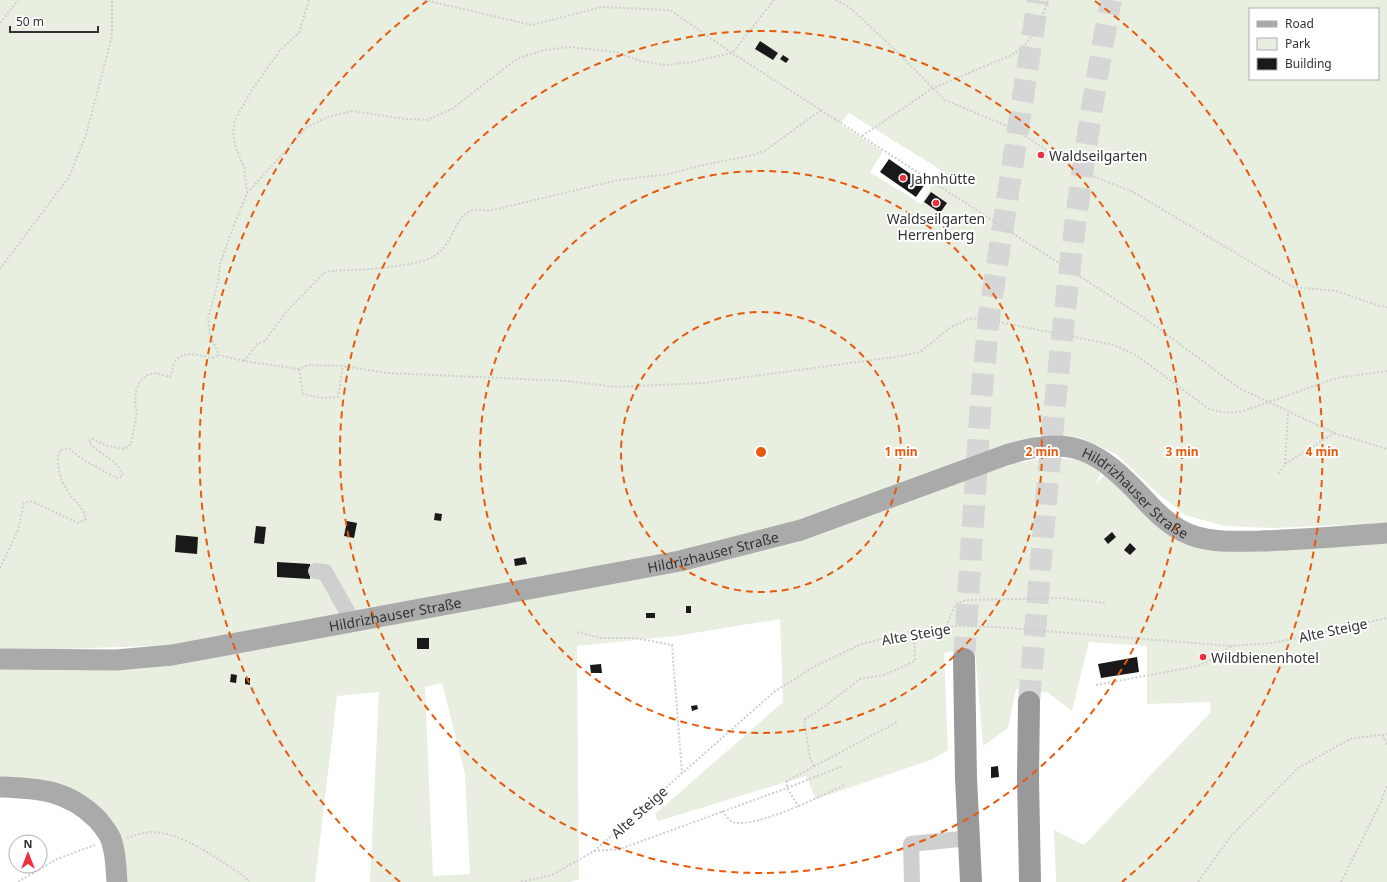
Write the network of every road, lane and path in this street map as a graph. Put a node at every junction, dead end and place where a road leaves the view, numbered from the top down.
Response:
1 (18, 0) edge
2 (112, 0) edge
3 (309, 0) edge
4 (424, 0) edge
5 (774, 0) edge
6 (836, 0) edge
7 (1048, 0) edge
8 (0, 23) edge
9 (732, 53) junction
10 (933, 88) junction
11 (821, 110) junction
12 (861, 136) junction
13 (247, 193) junction
14 (0, 268) edge
15 (1387, 307) edge
16 (218, 355) junction
17 (244, 361) junction
18 (343, 366) junction
19 (299, 369) junction
20 (1387, 372) edge
21 (1269, 401) junction
22 (1288, 411) junction
23 (1334, 433) junction
24 (1387, 449) edge
25 (1286, 464) junction
26 (1279, 474) dead end
27 (1387, 533) edge
28 (0, 568) edge
29 (316, 571) dead end
30 (1105, 603) dead end
31 (1387, 618) edge
32 (353, 622) junction
33 (946, 626) junction
34 (914, 631) junction
35 (577, 632) dead end
36 (1231, 646) junction
37 (0, 659) edge
38 (964, 659) tunnel mouth
39 (1096, 685) dead end
40 (1029, 702) tunnel mouth
41 (897, 722) dead end
42 (1387, 734) edge
43 (1382, 735) junction
44 (1387, 746) edge
45 (814, 766) junction
46 (843, 766) dead end
47 (682, 773) junction
48 (846, 784) dead end
49 (1387, 785) edge
50 (0, 787) edge
51 (787, 788) junction
52 (799, 807) junction
53 (722, 811) junction
54 (969, 838) junction
55 (112, 841) junction
56 (594, 851) junction
57 (1032, 880) edge
58 (18, 882) edge
59 (117, 882) edge
60 (249, 882) edge
61 (521, 882) edge
62 (912, 882) edge
63 (971, 882) edge
64 (1198, 882) edge
65 (1341, 882) edge

1 - 8 path
2 - 14 path
3 - 13 path
4 - 9 path
5 - 9 path
6 - 10 path
7 - 10 path
9 - 11 path
9 - 13 path
10 - 12 path
10 - 15 path
11 - 12 path
11 - 17 path
12 - 21 path
13 - 16 path
16 - 17 path
16 - 28 path
17 - 19 path
18 - 19 path
18 - 19 path
18 - 21 path
20 - 21 path
21 - 22 path
22 - 23 path
22 - 25 path
23 - 24 path
23 - 25 path
25 - 26 path
27 - 32 main road, Hildrizhauser Straße
29 - 32 lane
30 - 33 path
31 - 36 path, Alte Steige
32 - 37 main road, Hildrizhauser Straße
33 - 34 path, Alte Steige
33 - 36 path, Alte Steige
34 - 45 path
34 - 47 path, Alte Steige
35 - 47 path
36 - 39 path
38 - 54 highway
40 - 57 highway
41 - 45 path
42 - 43 path
43 - 44 path
43 - 64 path
45 - 51 path
46 - 51 path
47 - 56 path, Alte Steige
48 - 52 path
49 - 65 path
50 - 55 main road
51 - 52 path
51 - 53 path
52 - 53 path
53 - 56 path
54 - 62 lane
54 - 63 highway
55 - 58 path
55 - 59 main road
55 - 60 path
56 - 61 path, Alte Steige

